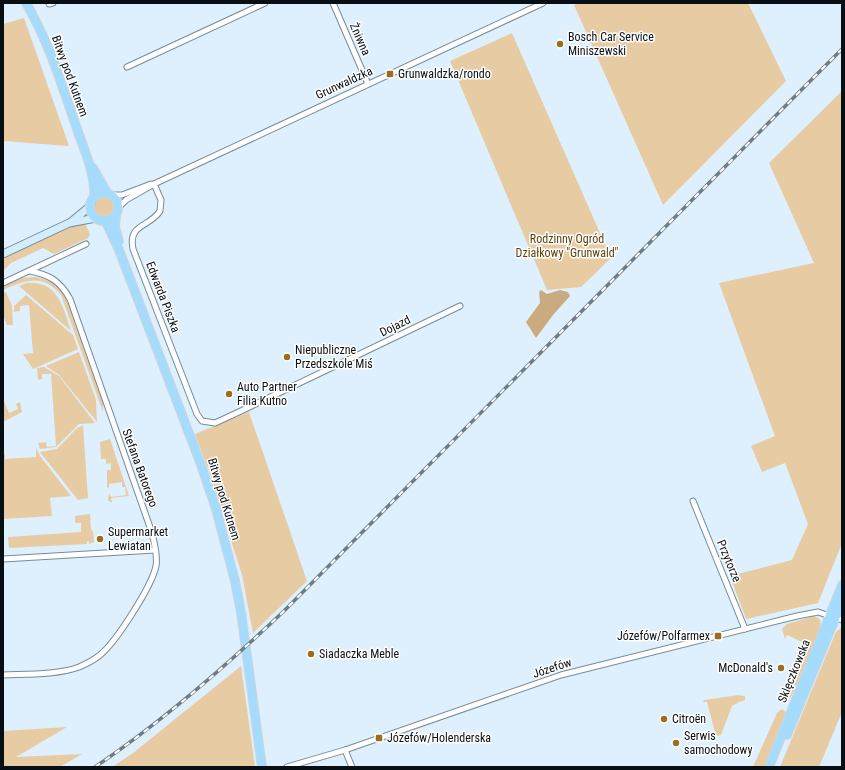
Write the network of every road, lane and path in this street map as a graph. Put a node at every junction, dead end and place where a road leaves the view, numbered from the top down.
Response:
1 (26, 3) edge
2 (264, 3) edge
3 (333, 3) edge
4 (542, 3) edge
5 (127, 67) dead end
6 (368, 84) junction
7 (88, 160) junction
8 (154, 184) junction
9 (109, 194) junction
10 (92, 200) junction
11 (117, 211) junction
12 (100, 219) junction
13 (69, 223) junction
14 (86, 244) dead end
15 (119, 250) junction
16 (3, 254) edge
17 (30, 271) junction
18 (3, 282) edge
19 (460, 306) dead end
20 (208, 423) joint
21 (693, 501) dead end
22 (155, 550) junction
23 (3, 559) edge
24 (842, 585) edge
25 (842, 602) edge
26 (836, 617) edge
27 (745, 629) junction
28 (3, 676) edge
29 (345, 750) junction
30 (262, 767) edge
31 (287, 767) edge
32 (352, 767) edge
33 (769, 767) edge
34 (774, 767) edge

1 - 7 main road, Bitwy pod Kutnem
2 - 5 street
3 - 6 street, Żniwna
4 - 6 street, Grunwaldzka
6 - 8 street, Grunwaldzka
7 - 9 main road, Bitwy pod Kutnem
7 - 10 main road, Bitwy pod Kutnem
8 - 9 street, Grunwaldzka
8 - 11 street, Grunwaldzka
8 - 20 street, Edwarda Piszka
9 - 10 main road
9 - 11 main road
10 - 12 main road
10 - 13 street
11 - 12 main road
11 - 15 main road, Bitwy pod Kutnem
12 - 13 street
12 - 15 main road, Bitwy pod Kutnem
13 - 16 street
14 - 17 street
15 - 30 main road, Bitwy pod Kutnem
17 - 18 street
17 - 22 street, Stefana Batorego
19 - 20 street, Dojazd
21 - 27 street, Przytorze
22 - 23 street
22 - 28 street, Stefana Batorego
24 - 26 main road, Sklęczkowska
25 - 26 main road, Sklęczkowska
26 - 27 street, Józefów
26 - 33 main road, Sklęczkowska
26 - 34 main road, Sklęczkowska
27 - 29 street, Józefów
29 - 31 street, Józefów
29 - 32 street

